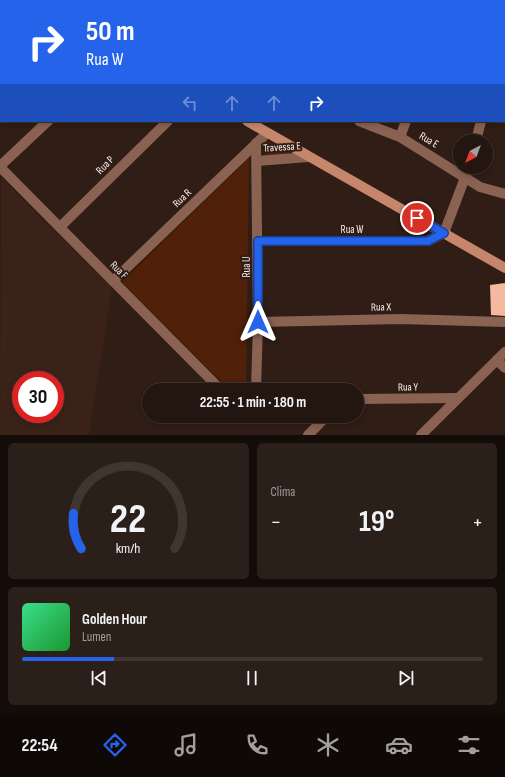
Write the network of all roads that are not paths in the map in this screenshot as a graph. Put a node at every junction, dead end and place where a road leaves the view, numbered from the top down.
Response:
1 (47, 122) edge
2 (167, 122) edge
3 (249, 122) edge
4 (362, 122) edge
5 (406, 122) edge
6 (481, 122) edge
7 (267, 133) junction
8 (478, 134) edge
9 (400, 137) junction
10 (256, 143) junction
11 (308, 157) junction
12 (257, 161) junction
13 (453, 164) edge
14 (0, 166) edge
15 (467, 174) edge
16 (470, 174) edge
17 (505, 194) edge
18 (60, 227) junction
19 (444, 233) junction
20 (258, 241) junction
21 (505, 268) edge
22 (113, 281) junction
23 (258, 322) junction
24 (505, 322) edge
25 (505, 352) edge
26 (497, 360) junction
27 (505, 368) edge
28 (214, 383) edge
29 (256, 383) edge
30 (458, 398) junction
31 (364, 399) edge
32 (321, 423) edge
33 (308, 435) edge
34 (421, 435) edge

1 - 14 street
2 - 18 street, Rua P
3 - 7 street
4 - 9 street, Rua E
5 - 9 street
6 - 8 street
7 - 10 street, Rua R
7 - 11 street
9 - 13 street, Rua E
10 - 12 street, Rua U
10 - 22 street, Rua R
11 - 12 street, Travessa E
11 - 19 street
12 - 20 street, Rua U
14 - 18 street, Rua F
15 - 19 street
16 - 17 street, Rua E
18 - 22 street, Rua F
19 - 20 street, Rua W
19 - 21 street
20 - 23 street, Rua U
22 - 28 street, Rua F
23 - 24 street, Rua X
23 - 29 street, Rua U
25 - 26 street
26 - 27 street
26 - 30 street
30 - 31 street, Rua Y
30 - 34 street
32 - 33 street

